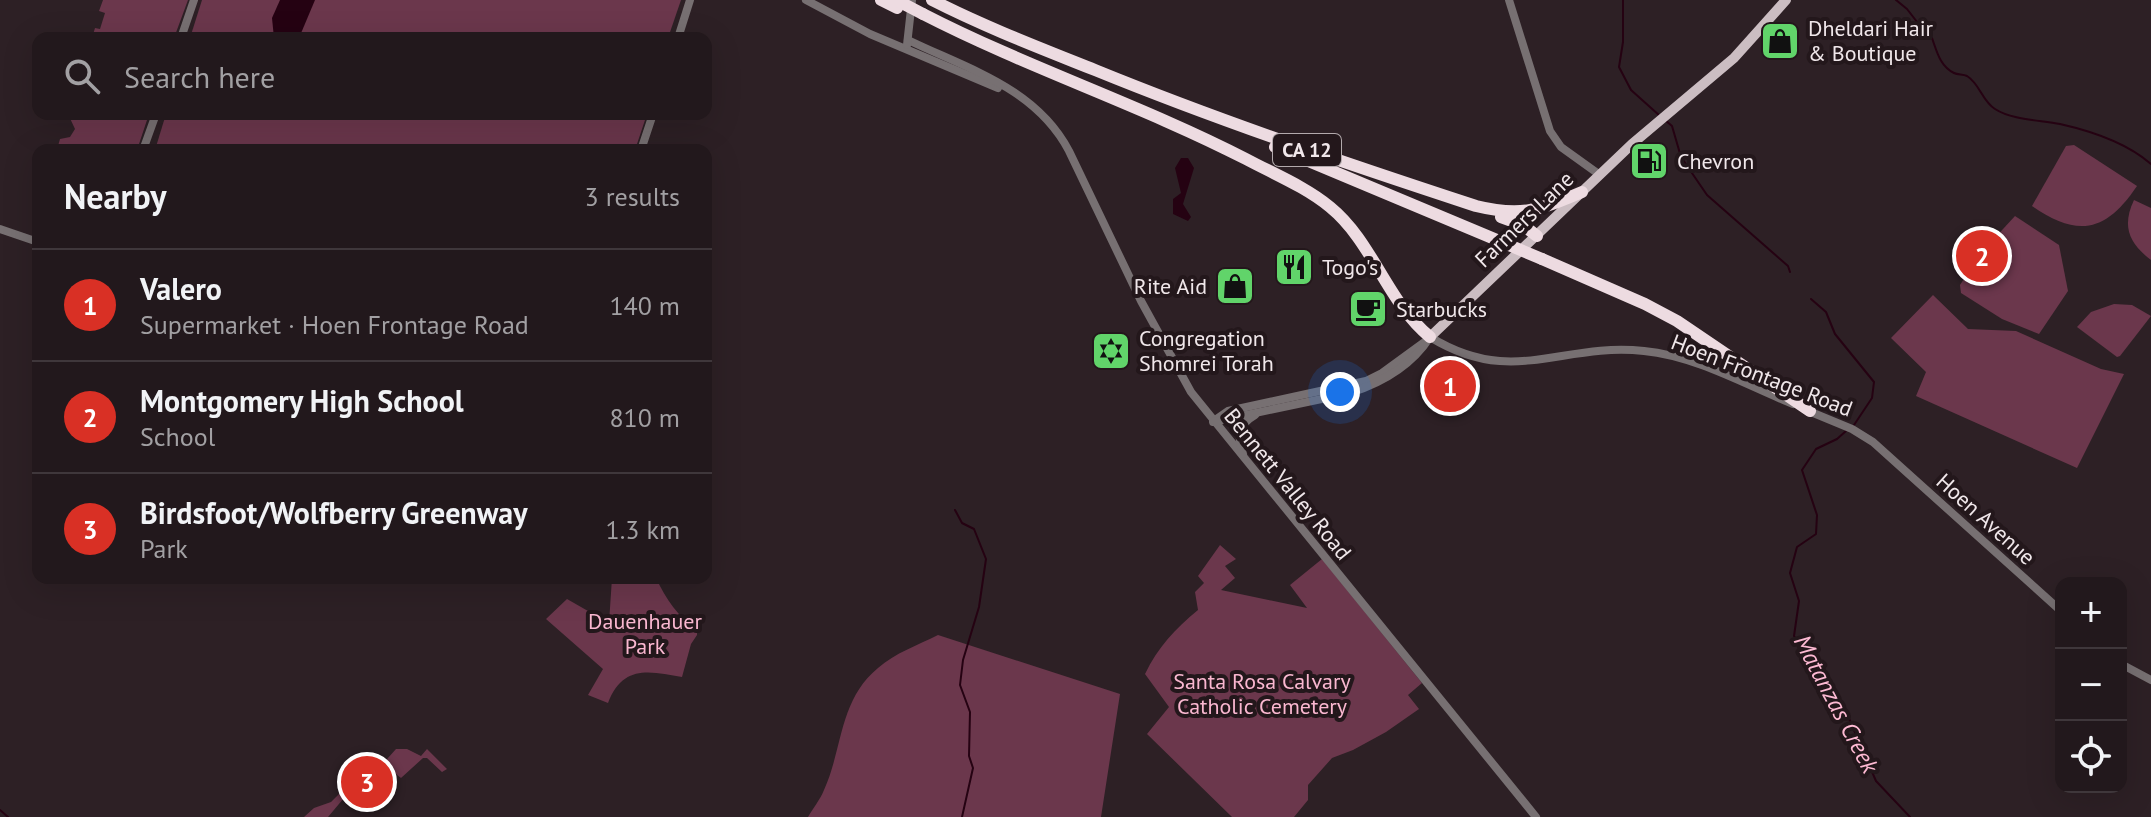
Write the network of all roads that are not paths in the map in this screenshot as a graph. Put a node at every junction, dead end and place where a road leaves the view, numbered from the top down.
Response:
1 (194, 0) edge
2 (690, 0) edge
3 (806, 0) edge
4 (881, 0) edge
5 (912, 0) edge
6 (932, 0) edge
7 (946, 0) edge
8 (1509, 0) edge
9 (1786, 0) edge
10 (897, 3) edge
11 (183, 32) edge
12 (680, 32) edge
13 (907, 45) junction
14 (1066, 59) junction
15 (1140, 88) junction
16 (154, 120) edge
17 (651, 120) edge
18 (145, 144) edge
19 (643, 144) edge
20 (1600, 175) junction
21 (1582, 192) junction
22 (1476, 206) junction
23 (0, 229) edge
24 (1537, 236) junction
25 (32, 240) edge
26 (1430, 337) junction
27 (1260, 411) junction
28 (1810, 411) junction
29 (1213, 422) junction
30 (1887, 455) joint
31 (1246, 462) junction
32 (2055, 606) edge
33 (2127, 667) edge
34 (2151, 680) edge
35 (1536, 817) edge

1 - 11 street
2 - 12 street
3 - 13 street, Bennett Valley Road
4 - 10 highway
5 - 13 street
6 - 14 highway, CA 12
7 - 14 highway
8 - 20 street
9 - 20 main road, Farmers Lane / CA 12
10 - 26 highway, CA 12, bridge
13 - 29 street, Bennett Valley Road
14 - 15 highway, CA 12
15 - 22 highway, CA 12
15 - 28 highway, bridge
16 - 18 street
17 - 19 street
20 - 21 main road, Farmers Lane / CA 12
21 - 22 highway, CA 12
21 - 24 main road, Farmers Lane / CA 12
22 - 24 highway
23 - 25 street
24 - 26 main road, Farmers Lane / CA 12
26 - 27 street, Farmers Lane
26 - 28 street, Hoen Frontage Road
26 - 29 street
27 - 29 street, Farmers Lane
27 - 31 street
28 - 30 street, Hoen Frontage Road
29 - 31 street, Bennett Valley Road
30 - 32 street, Hoen Avenue
31 - 35 street, Bennett Valley Road
33 - 34 street

